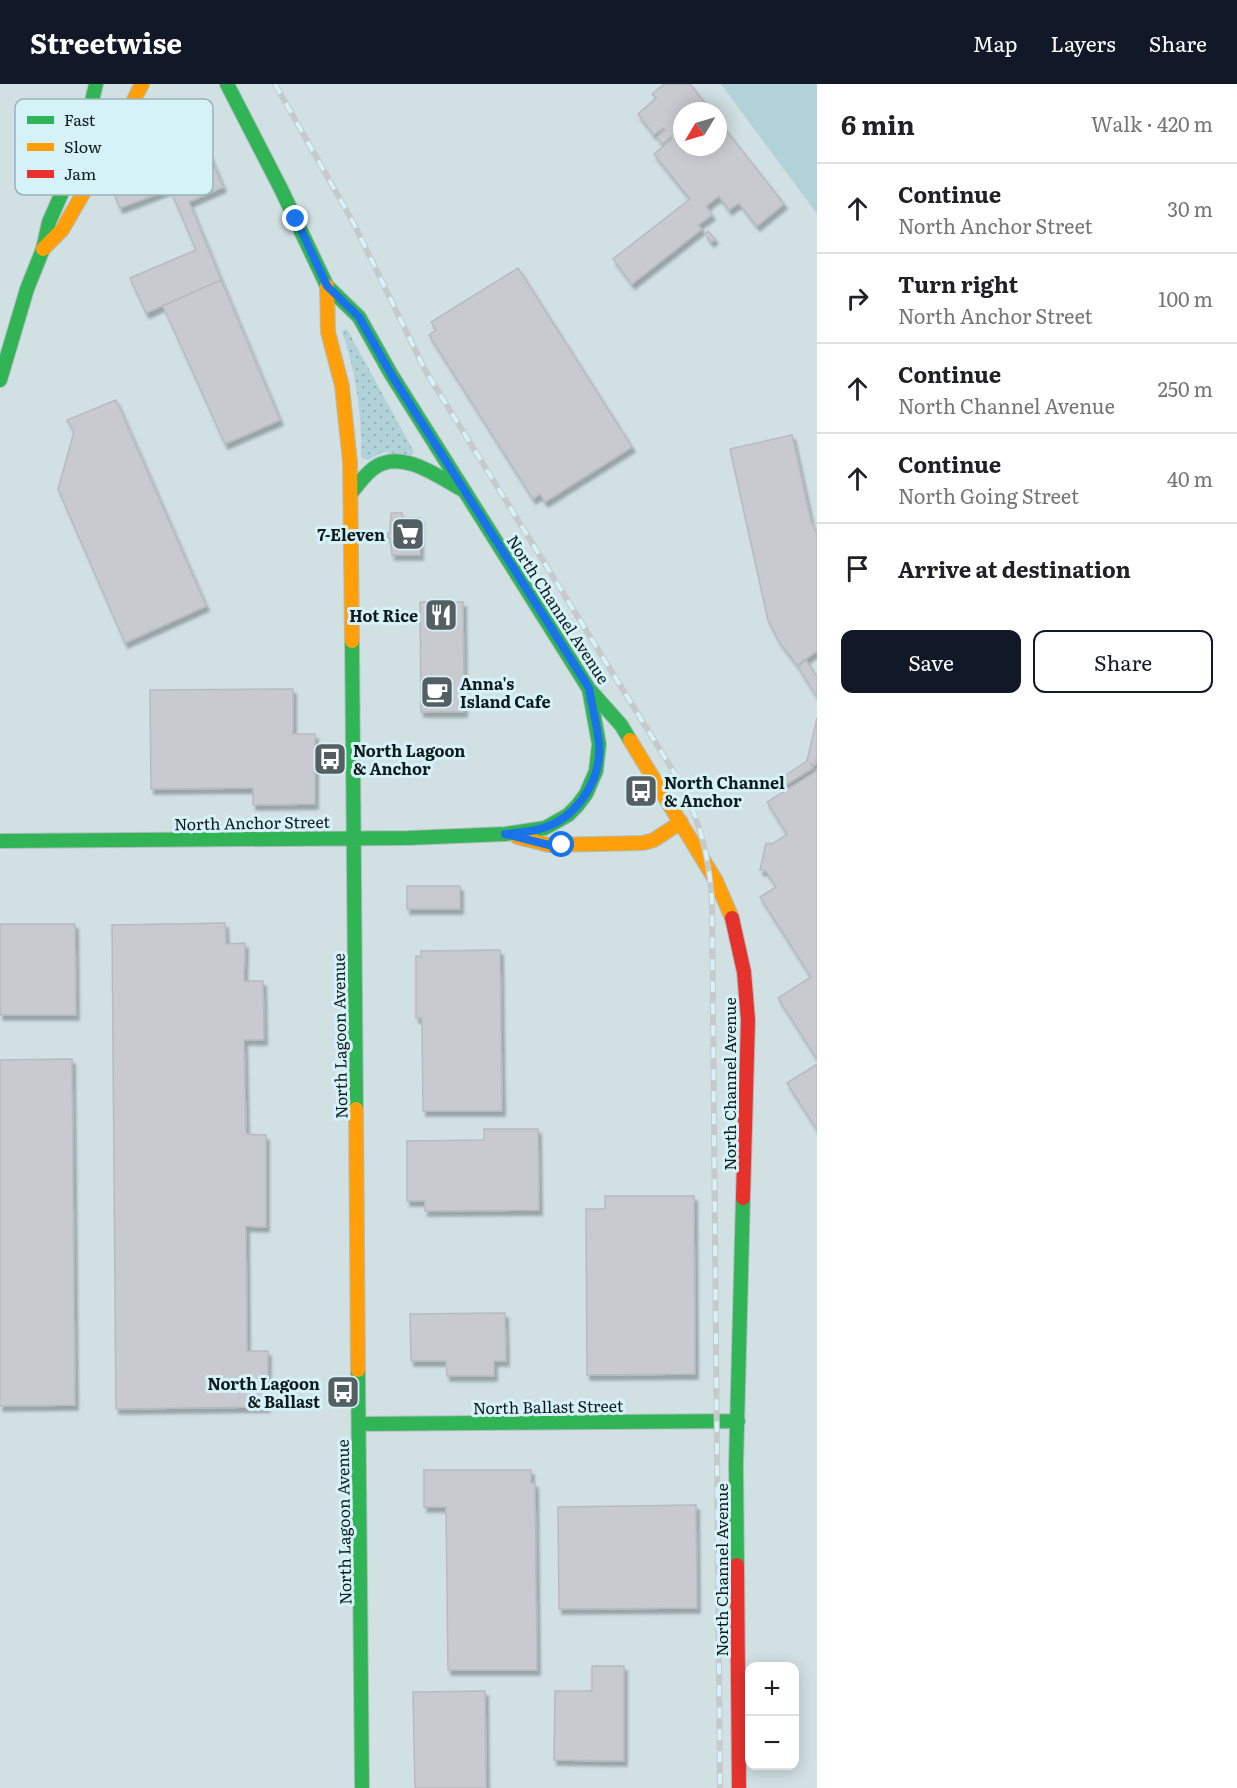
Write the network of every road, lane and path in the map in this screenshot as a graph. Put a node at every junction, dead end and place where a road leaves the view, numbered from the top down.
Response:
1 (96, 84) edge
2 (142, 84) edge
3 (227, 84) edge
4 (93, 99) edge
5 (134, 99) edge
6 (61, 195) edge
7 (82, 195) edge
8 (43, 249) junction
9 (327, 286) junction
10 (0, 380) edge
11 (464, 491) junction
12 (351, 493) junction
13 (589, 688) junction
14 (681, 822) junction
15 (505, 834) junction
16 (354, 838) junction
17 (0, 841) edge
18 (738, 1421) junction
19 (359, 1424) junction
20 (362, 1788) edge
21 (739, 1788) edge

1 - 4 street
2 - 5 street
3 - 9 street
6 - 8 street
7 - 8 street
8 - 10 street
9 - 11 street, North Channel Avenue
9 - 12 street, North Lagoon Avenue
11 - 12 street
11 - 13 street, North Channel Avenue
12 - 16 street, North Lagoon Avenue
13 - 14 street, North Channel Avenue
13 - 15 street, North Anchor Street
14 - 15 street, North Anchor Street
14 - 18 street, North Channel Avenue
15 - 16 street, North Anchor Street
16 - 17 street, North Anchor Street
16 - 19 street, North Lagoon Avenue
18 - 19 street, North Ballast Street
18 - 21 street, North Channel Avenue
19 - 20 street, North Lagoon Avenue

